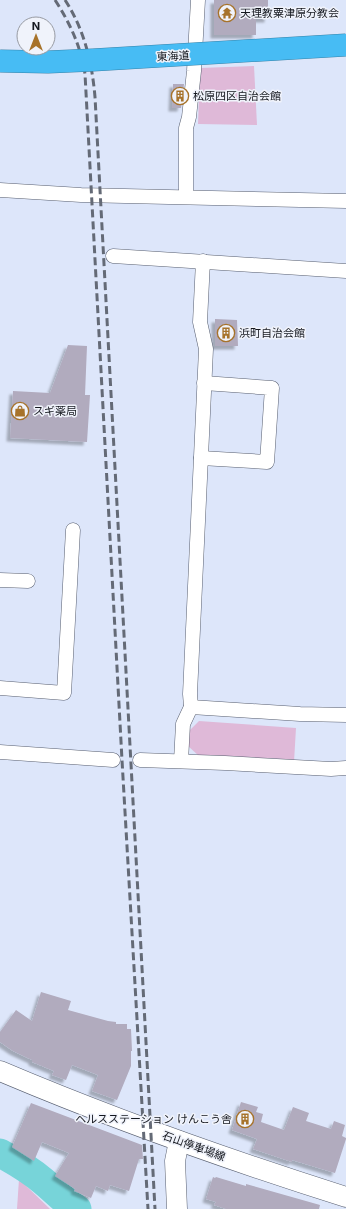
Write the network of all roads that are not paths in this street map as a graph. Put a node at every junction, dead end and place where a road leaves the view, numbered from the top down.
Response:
1 (198, 0) edge
2 (346, 45) edge
3 (195, 54) junction
4 (0, 60) edge
5 (0, 190) edge
6 (186, 196) junction
7 (346, 201) edge
8 (113, 256) dead end
9 (203, 261) junction
10 (346, 271) edge
11 (204, 383) junction
12 (201, 458) junction
13 (73, 530) dead end
14 (0, 580) edge
15 (28, 581) dead end
16 (0, 688) edge
17 (191, 707) junction
18 (346, 715) edge
19 (0, 752) edge
20 (113, 760) dead end
21 (140, 760) dead end
22 (181, 761) junction
23 (346, 768) edge
24 (0, 1071) edge
25 (179, 1141) junction
26 (346, 1197) edge
27 (177, 1209) edge

1 - 3 street
2 - 3 street
2 - 4 highway, 東海道, bridge
3 - 4 street
3 - 6 street
5 - 6 street
6 - 7 street
8 - 9 street
9 - 10 street
9 - 11 street
11 - 12 street
11 - 12 street
12 - 17 street
13 - 16 street
14 - 15 street
17 - 18 street
17 - 22 street
19 - 20 street
21 - 22 street
22 - 23 street
24 - 25 main road, 石山停車場線
25 - 26 main road, 石山停車場線
25 - 27 main road

